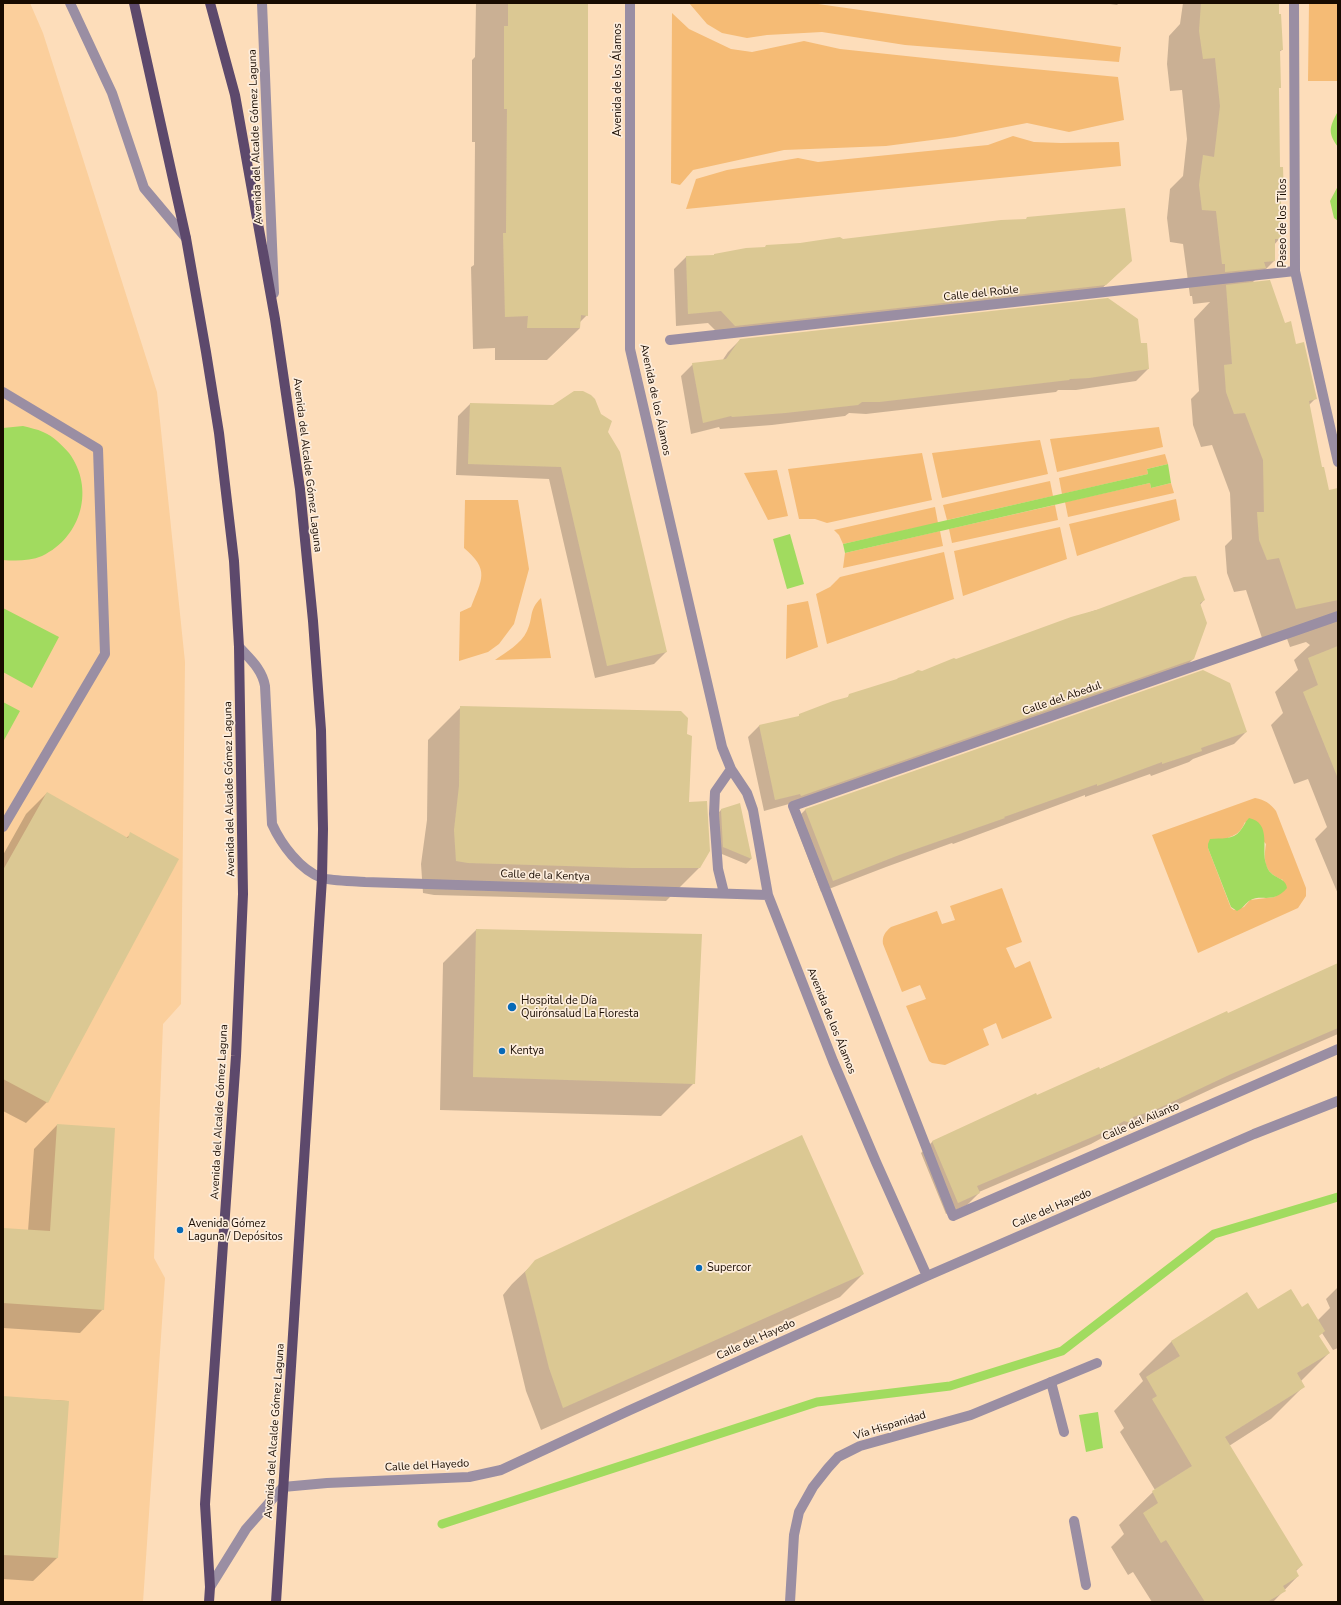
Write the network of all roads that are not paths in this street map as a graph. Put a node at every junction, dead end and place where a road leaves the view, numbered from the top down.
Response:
1 (70, 3) edge
2 (134, 3) edge
3 (210, 3) edge
4 (262, 3) edge
5 (630, 3) edge
6 (1294, 3) edge
7 (186, 238) junction
8 (1295, 272) junction
9 (275, 319) junction
10 (670, 340) dead end
11 (3, 392) edge
12 (1338, 462) edge
13 (1338, 616) edge
14 (239, 647) junction
15 (732, 769) junction
16 (3, 827) edge
17 (322, 878) junction
18 (724, 893) junction
19 (768, 895) junction
20 (1338, 1049) edge
21 (1338, 1101) edge
22 (952, 1216) joint
23 (927, 1276) junction
24 (1097, 1363) dead end
25 (1051, 1382) junction
26 (1064, 1432) dead end
27 (283, 1487) junction
28 (1074, 1521) dead end
29 (1086, 1585) dead end
30 (210, 1587) junction
31 (209, 1602) edge
32 (276, 1602) edge
33 (790, 1602) edge

1 - 7 street
2 - 7 main road, Avenida del Alcalde Gómez Laguna
3 - 9 main road, Avenida del Alcalde Gómez Laguna
4 - 9 street, Avenida del Alcalde Gómez Laguna
5 - 15 street, Avenida de los Álamos
6 - 8 street, Paseo de los Tilos
7 - 14 main road, Avenida del Alcalde Gómez Laguna
8 - 10 street, Calle del Roble
8 - 12 street, Paseo de los Tilos
9 - 17 main road, Avenida del Alcalde Gómez Laguna
11 - 16 street
13 - 22 street, Calle del Abedul
14 - 17 street
14 - 30 main road, Avenida del Alcalde Gómez Laguna
15 - 18 street
15 - 19 street, Avenida de los Álamos
17 - 18 street, Calle de la Kentya
17 - 27 main road, Avenida del Alcalde Gómez Laguna
18 - 19 street, Calle de la Kentya
19 - 23 street, Avenida de los Álamos
20 - 22 street, Calle del Ailanto
21 - 23 street, Calle del Hayedo
23 - 27 street, Calle del Hayedo
24 - 25 street, Vía Hispanidad
25 - 26 street
25 - 33 street, Vía Hispanidad
27 - 30 street
27 - 32 main road, Avenida del Alcalde Gómez Laguna
28 - 29 street
30 - 31 main road, Avenida del Alcalde Gómez Laguna

